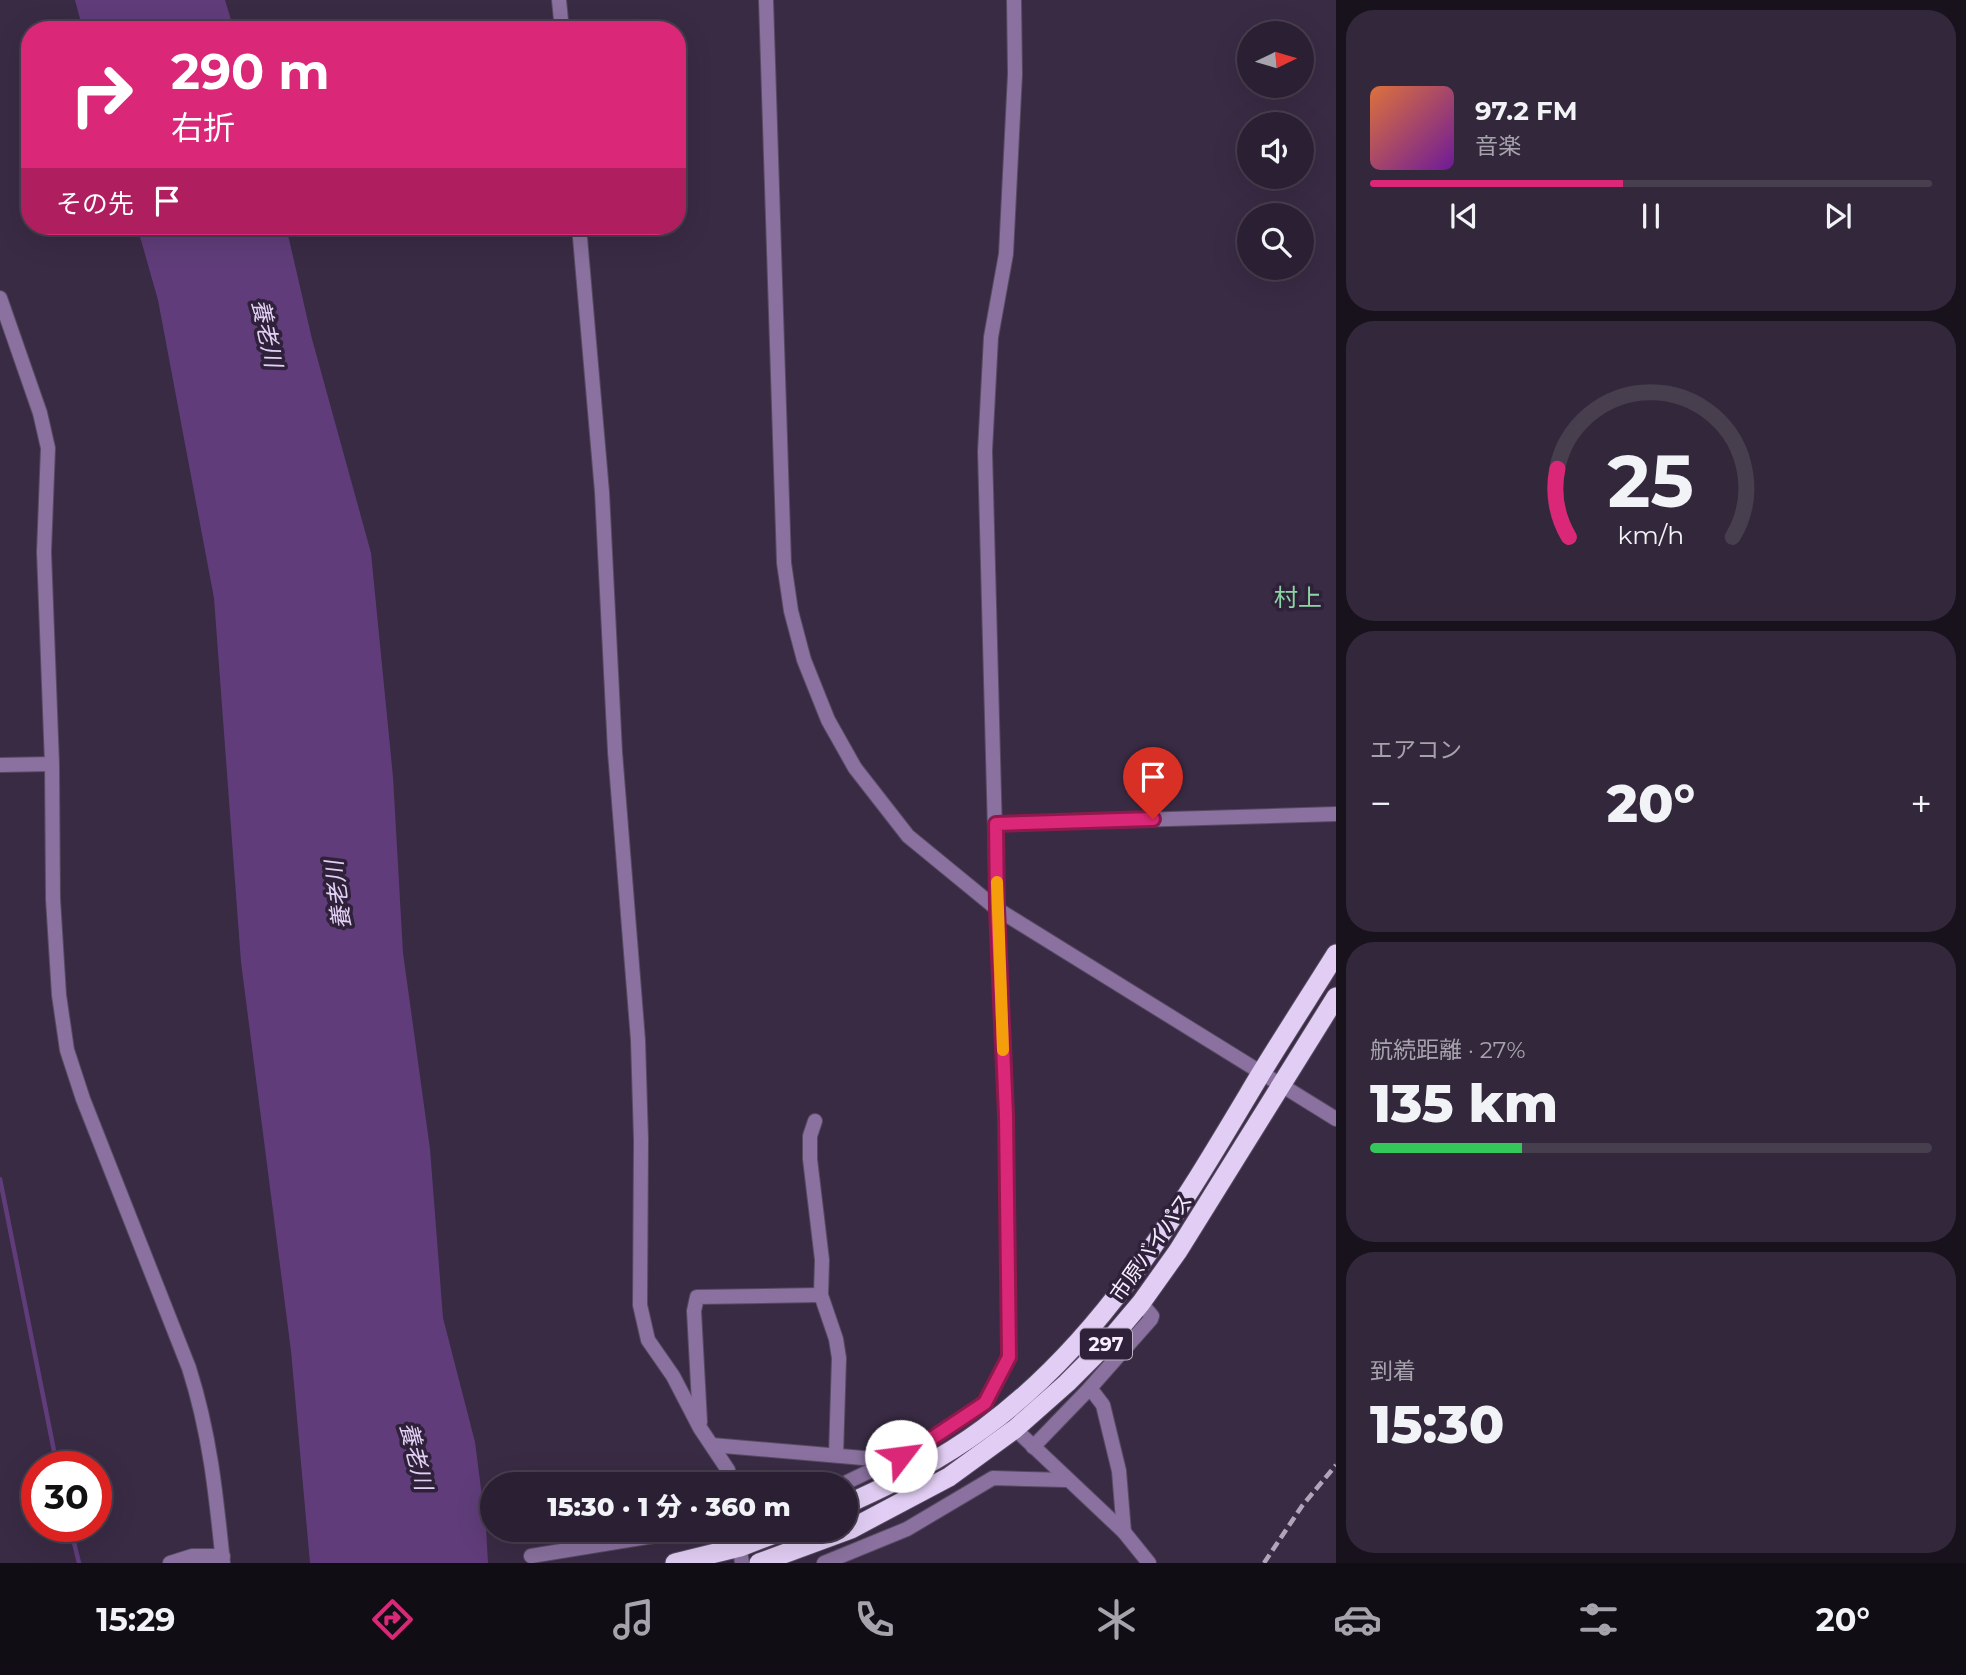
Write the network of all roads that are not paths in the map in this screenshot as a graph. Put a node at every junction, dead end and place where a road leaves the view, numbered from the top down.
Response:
1 (559, 0) edge
2 (766, 0) edge
3 (1014, 0) edge
4 (561, 21) edge
5 (580, 235) edge
6 (0, 298) edge
7 (52, 764) junction
8 (0, 765) edge
9 (1336, 814) edge
10 (996, 824) junction
11 (997, 909) junction
12 (1336, 954) edge
13 (1336, 997) edge
14 (1262, 1072) junction
15 (1282, 1084) junction
16 (1336, 1119) edge
17 (815, 1121) dead end
18 (821, 1295) junction
19 (1142, 1303) junction
20 (1090, 1388) junction
21 (700, 1428) junction
22 (1015, 1429) junction
23 (712, 1445) junction
24 (1033, 1447) junction
25 (836, 1455) junction
26 (886, 1463) junction
27 (728, 1472) edge
28 (858, 1477) edge
29 (1066, 1480) junction
30 (858, 1499) edge
31 (1124, 1532) junction
32 (617, 1542) edge
33 (739, 1546) edge
34 (531, 1556) dead end
35 (223, 1559) edge
36 (170, 1563) edge
37 (675, 1563) edge
38 (759, 1563) edge
39 (824, 1563) edge
40 (1149, 1563) edge

1 - 4 street
2 - 11 street
3 - 10 street
5 - 21 street
6 - 7 street
7 - 8 street
7 - 35 street
9 - 10 street
10 - 11 street
11 - 14 street
11 - 26 street
12 - 14 highway, 市原バイパス / 297
13 - 15 highway, 市原バイパス / 297
14 - 15 street
14 - 30 highway, 市原バイパス / 297
15 - 16 street
15 - 19 highway, 市原バイパス / 297
17 - 18 street
18 - 21 street
18 - 25 street
19 - 20 street
19 - 22 highway, 市原バイパス / 297
20 - 24 street
20 - 31 street
21 - 23 street
22 - 24 street
22 - 38 highway, 市原バイパス / 297
23 - 25 street
23 - 27 street
24 - 29 street
25 - 26 street
26 - 28 street
29 - 31 street
29 - 39 street
31 - 40 street
32 - 34 street
33 - 37 highway
35 - 36 street

